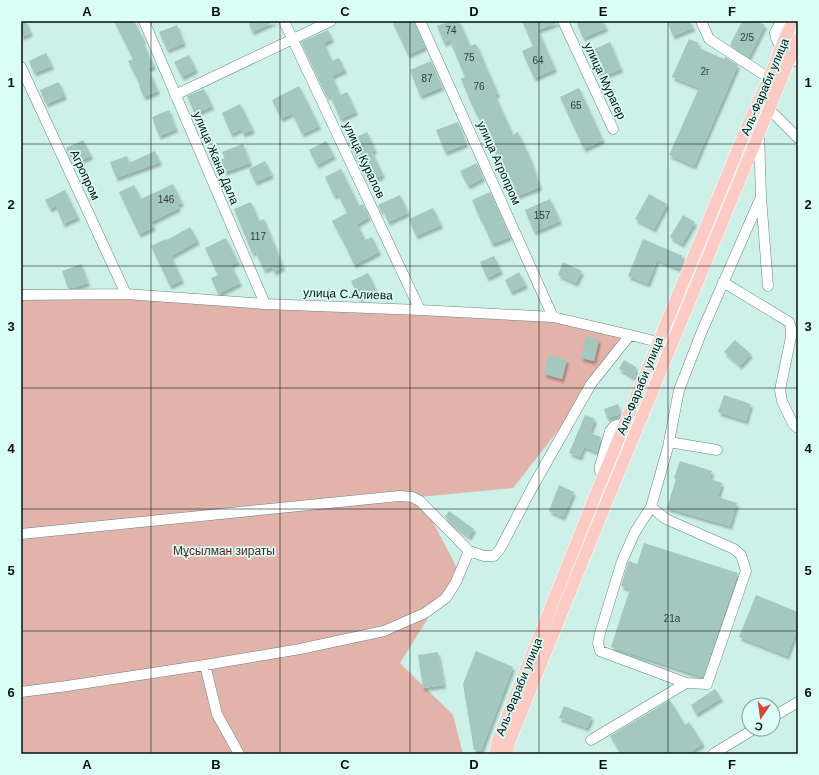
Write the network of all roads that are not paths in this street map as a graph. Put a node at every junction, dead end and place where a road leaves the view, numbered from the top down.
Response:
1 (144, 21) edge
2 (284, 21) edge
3 (331, 21) edge
4 (420, 21) edge
5 (563, 21) edge
6 (701, 21) edge
7 (781, 21) edge
8 (793, 21) edge
9 (292, 39) junction
10 (798, 39) edge
11 (781, 48) junction
12 (795, 58) edge
13 (21, 67) edge
14 (769, 78) junction
15 (175, 95) junction
16 (769, 109) junction
17 (613, 129) dead end
18 (759, 133) junction
19 (798, 138) edge
20 (761, 197) junction
21 (723, 282) junction
22 (768, 286) dead end
23 (126, 294) junction
24 (21, 296) edge
25 (265, 304) junction
26 (420, 310) junction
27 (554, 317) junction
28 (630, 335) junction
29 (658, 342) junction
30 (670, 348) junction
31 (798, 428) edge
32 (669, 442) junction
33 (716, 450) dead end
34 (651, 507) junction
35 (21, 534) edge
36 (469, 551) junction
37 (205, 665) junction
38 (686, 683) junction
39 (21, 692) edge
40 (798, 702) edge
41 (781, 712) edge
42 (741, 737) edge
43 (591, 740) dead end
44 (239, 754) edge
45 (495, 754) edge
46 (507, 754) edge
47 (713, 754) edge

1 - 15 street, улица Жана Дала
2 - 9 street, улица Куралов
3 - 9 street
4 - 27 street, улица Агропром
5 - 17 street, улица Мурагер
6 - 14 street
7 - 11 street
8 - 11 main road, Аль-Фараби улица
9 - 15 street
9 - 26 street, улица Куралов
10 - 12 main road, Аль-Фараби улица
11 - 12 street
11 - 14 main road, Аль-Фараби улица
12 - 16 main road, Аль-Фараби улица
13 - 23 street, Агропром
14 - 29 main road, Аль-Фараби улица
15 - 25 street, улица Жана Дала
16 - 18 main road, Аль-Фараби улица
16 - 19 street
18 - 20 street
18 - 30 main road, Аль-Фараби улица
20 - 21 street
20 - 22 street
21 - 31 street
21 - 32 street
23 - 24 street, улица С.Алиева
23 - 25 street, улица С.Алиева
25 - 26 street, улица С.Алиева
26 - 27 street, улица С.Алиева
27 - 28 street, улица С.Алиева
28 - 29 street, улица С.Алиева
28 - 36 street
29 - 30 street, улица С.Алиева
29 - 45 main road, Аль-Фараби улица
30 - 46 main road, Аль-Фараби улица
32 - 33 street
32 - 34 street
34 - 38 street
34 - 38 street
35 - 36 street
36 - 37 street
37 - 39 street
37 - 44 street
38 - 43 street
40 - 41 street
42 - 47 street

